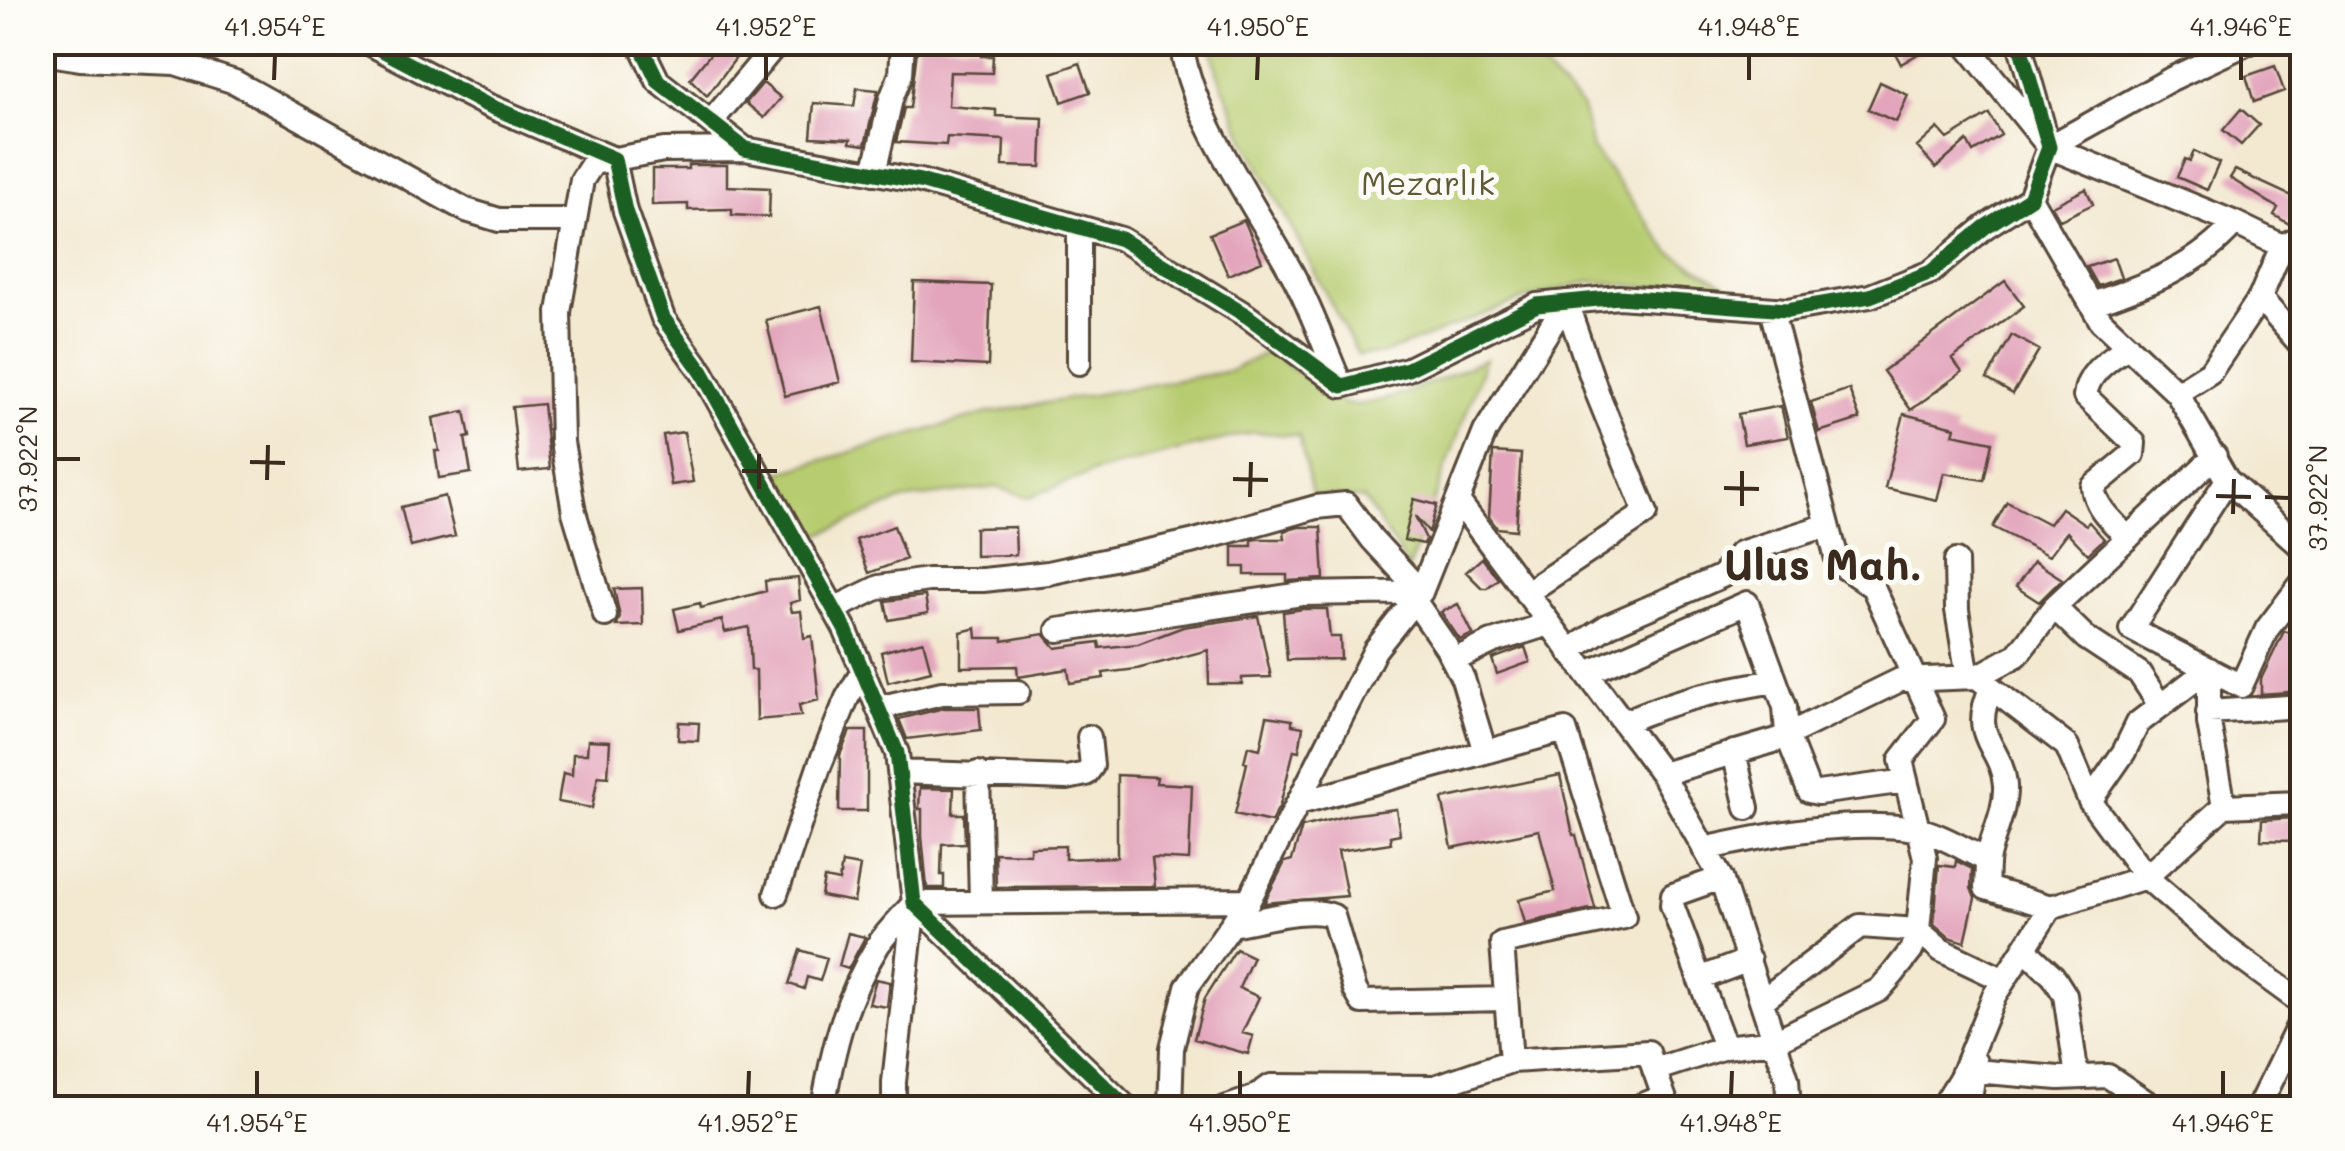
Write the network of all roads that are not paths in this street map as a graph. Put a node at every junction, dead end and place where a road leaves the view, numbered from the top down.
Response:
1 (367, 42) edge
2 (778, 42) edge
3 (903, 42) edge
4 (1182, 42) edge
5 (1964, 42) edge
6 (2018, 42) edge
7 (2250, 42) edge
8 (639, 43) edge
9 (42, 53) edge
10 (710, 122) junction
11 (2050, 147) junction
12 (744, 149) junction
13 (614, 160) junction
14 (874, 173) junction
15 (2030, 198) junction
16 (575, 220) junction
17 (2235, 223) junction
18 (1079, 227) junction
19 (2292, 241) edge
20 (2260, 298) junction
21 (1566, 302) junction
22 (2092, 304) junction
23 (1771, 309) junction
24 (2128, 346) junction
25 (2302, 346) edge
26 (1079, 363) dead end
27 (1342, 386) junction
28 (2177, 393) junction
29 (2215, 456) junction
30 (2227, 480) junction
31 (1458, 501) junction
32 (1828, 525) junction
33 (2128, 538) junction
34 (2302, 547) edge
35 (1956, 561) dead end
36 (2302, 582) edge
37 (1526, 593) junction
38 (1418, 596) junction
39 (2054, 607) junction
40 (834, 608) junction
41 (605, 616) dead end
42 (1549, 624) junction
43 (1058, 630) dead end
44 (1569, 651) junction
45 (1454, 660) junction
46 (2210, 670) junction
47 (863, 672) junction
48 (1587, 673) junction
49 (1917, 679) junction
50 (1775, 680) junction
51 (1978, 681) junction
52 (1018, 692) dead end
53 (2160, 705) junction
54 (2302, 706) edge
55 (878, 708) junction
56 (2208, 712) junction
57 (1625, 722) junction
58 (1786, 735) junction
59 (1089, 738) dead end
60 (1485, 752) junction
61 (1734, 752) junction
62 (899, 772) junction
63 (978, 773) junction
64 (1662, 774) junction
65 (1906, 782) junction
66 (2090, 801) junction
67 (1300, 803) junction
68 (2302, 803) edge
69 (2224, 806) junction
70 (1748, 808) dead end
71 (1918, 830) junction
72 (1704, 849) junction
73 (1987, 860) junction
74 (2146, 876) junction
75 (1720, 878) junction
76 (776, 894) dead end
77 (1248, 900) junction
78 (980, 902) junction
79 (914, 903) junction
80 (2051, 907) junction
81 (1231, 926) junction
82 (1918, 930) junction
83 (2024, 948) junction
84 (1749, 960) junction
85 (1700, 978) junction
86 (2004, 980) junction
87 (1506, 998) junction
88 (1763, 1000) junction
89 (2302, 1003) edge
90 (2302, 1018) edge
91 (1979, 1034) junction
92 (1776, 1042) junction
93 (1725, 1047) junction
94 (1511, 1061) junction
95 (1654, 1070) junction
96 (1974, 1070) junction
97 (2077, 1077) junction
98 (1343, 1097) edge
99 (1435, 1098) edge
100 (1666, 1103) edge
101 (823, 1108) edge
102 (894, 1108) edge
103 (1127, 1108) edge
104 (1170, 1108) edge
105 (1225, 1108) edge
106 (1634, 1108) edge
107 (1789, 1108) edge
108 (1942, 1108) edge
109 (1969, 1108) edge
110 (2155, 1108) edge
111 (2258, 1108) edge

1 - 13 street
2 - 10 street
3 - 14 street
4 - 27 street
5 - 11 street
6 - 11 street
7 - 11 street
8 - 10 street
9 - 16 street
10 - 12 street
11 - 15 street
11 - 17 street
12 - 13 street
12 - 14 street
13 - 16 street
13 - 40 street
14 - 18 street
15 - 22 street
15 - 23 street
16 - 41 street
17 - 19 street
17 - 22 street
18 - 26 street
18 - 27 street
19 - 20 street
20 - 25 street
20 - 28 street
21 - 23 street
21 - 27 street
21 - 31 street
21 - 37 street
22 - 24 street
23 - 32 street
24 - 28 street
24 - 33 street
28 - 29 street
29 - 30 street
29 - 33 street
30 - 34 street
30 - 46 street
31 - 37 street
31 - 38 street
32 - 44 street
32 - 49 street
33 - 39 street
35 - 51 street
36 - 46 street
37 - 42 street
38 - 40 street
38 - 43 street
38 - 45 street
38 - 67 street
39 - 51 street
39 - 53 street
40 - 47 street
42 - 44 street
42 - 45 street
44 - 48 street
45 - 60 street
46 - 53 street
46 - 56 street
47 - 55 street
47 - 76 street
48 - 50 street
48 - 57 street
49 - 51 street
49 - 58 street
49 - 65 street
50 - 57 street
50 - 58 street
51 - 66 street
51 - 73 street
52 - 55 street
53 - 66 street
54 - 56 street
55 - 62 street
56 - 69 street
57 - 64 street
58 - 61 street
58 - 65 street
59 - 63 street
60 - 67 street
60 - 87 street
61 - 64 street
61 - 70 street
62 - 63 street
62 - 79 street
63 - 78 street
64 - 72 street
65 - 71 street
66 - 74 street
67 - 77 street
68 - 69 street
69 - 74 street
71 - 72 street
71 - 73 street
71 - 82 street
72 - 75 street
73 - 80 street
74 - 80 street
74 - 89 street
75 - 84 street
75 - 85 street
77 - 78 street
77 - 81 street
78 - 79 street
79 - 101 street
79 - 102 street
79 - 103 street
80 - 83 street
81 - 87 street
81 - 104 street
82 - 86 street
82 - 88 street
82 - 92 street
83 - 86 street
83 - 97 street
84 - 85 street
84 - 88 street
85 - 93 street
86 - 91 street
87 - 94 street
88 - 92 street
90 - 111 street
91 - 96 street
91 - 108 street
92 - 93 street
92 - 107 street
93 - 95 street
94 - 95 street
94 - 99 street
95 - 100 street
96 - 97 street
96 - 109 street
97 - 110 street
98 - 99 street
98 - 105 street
100 - 106 street

